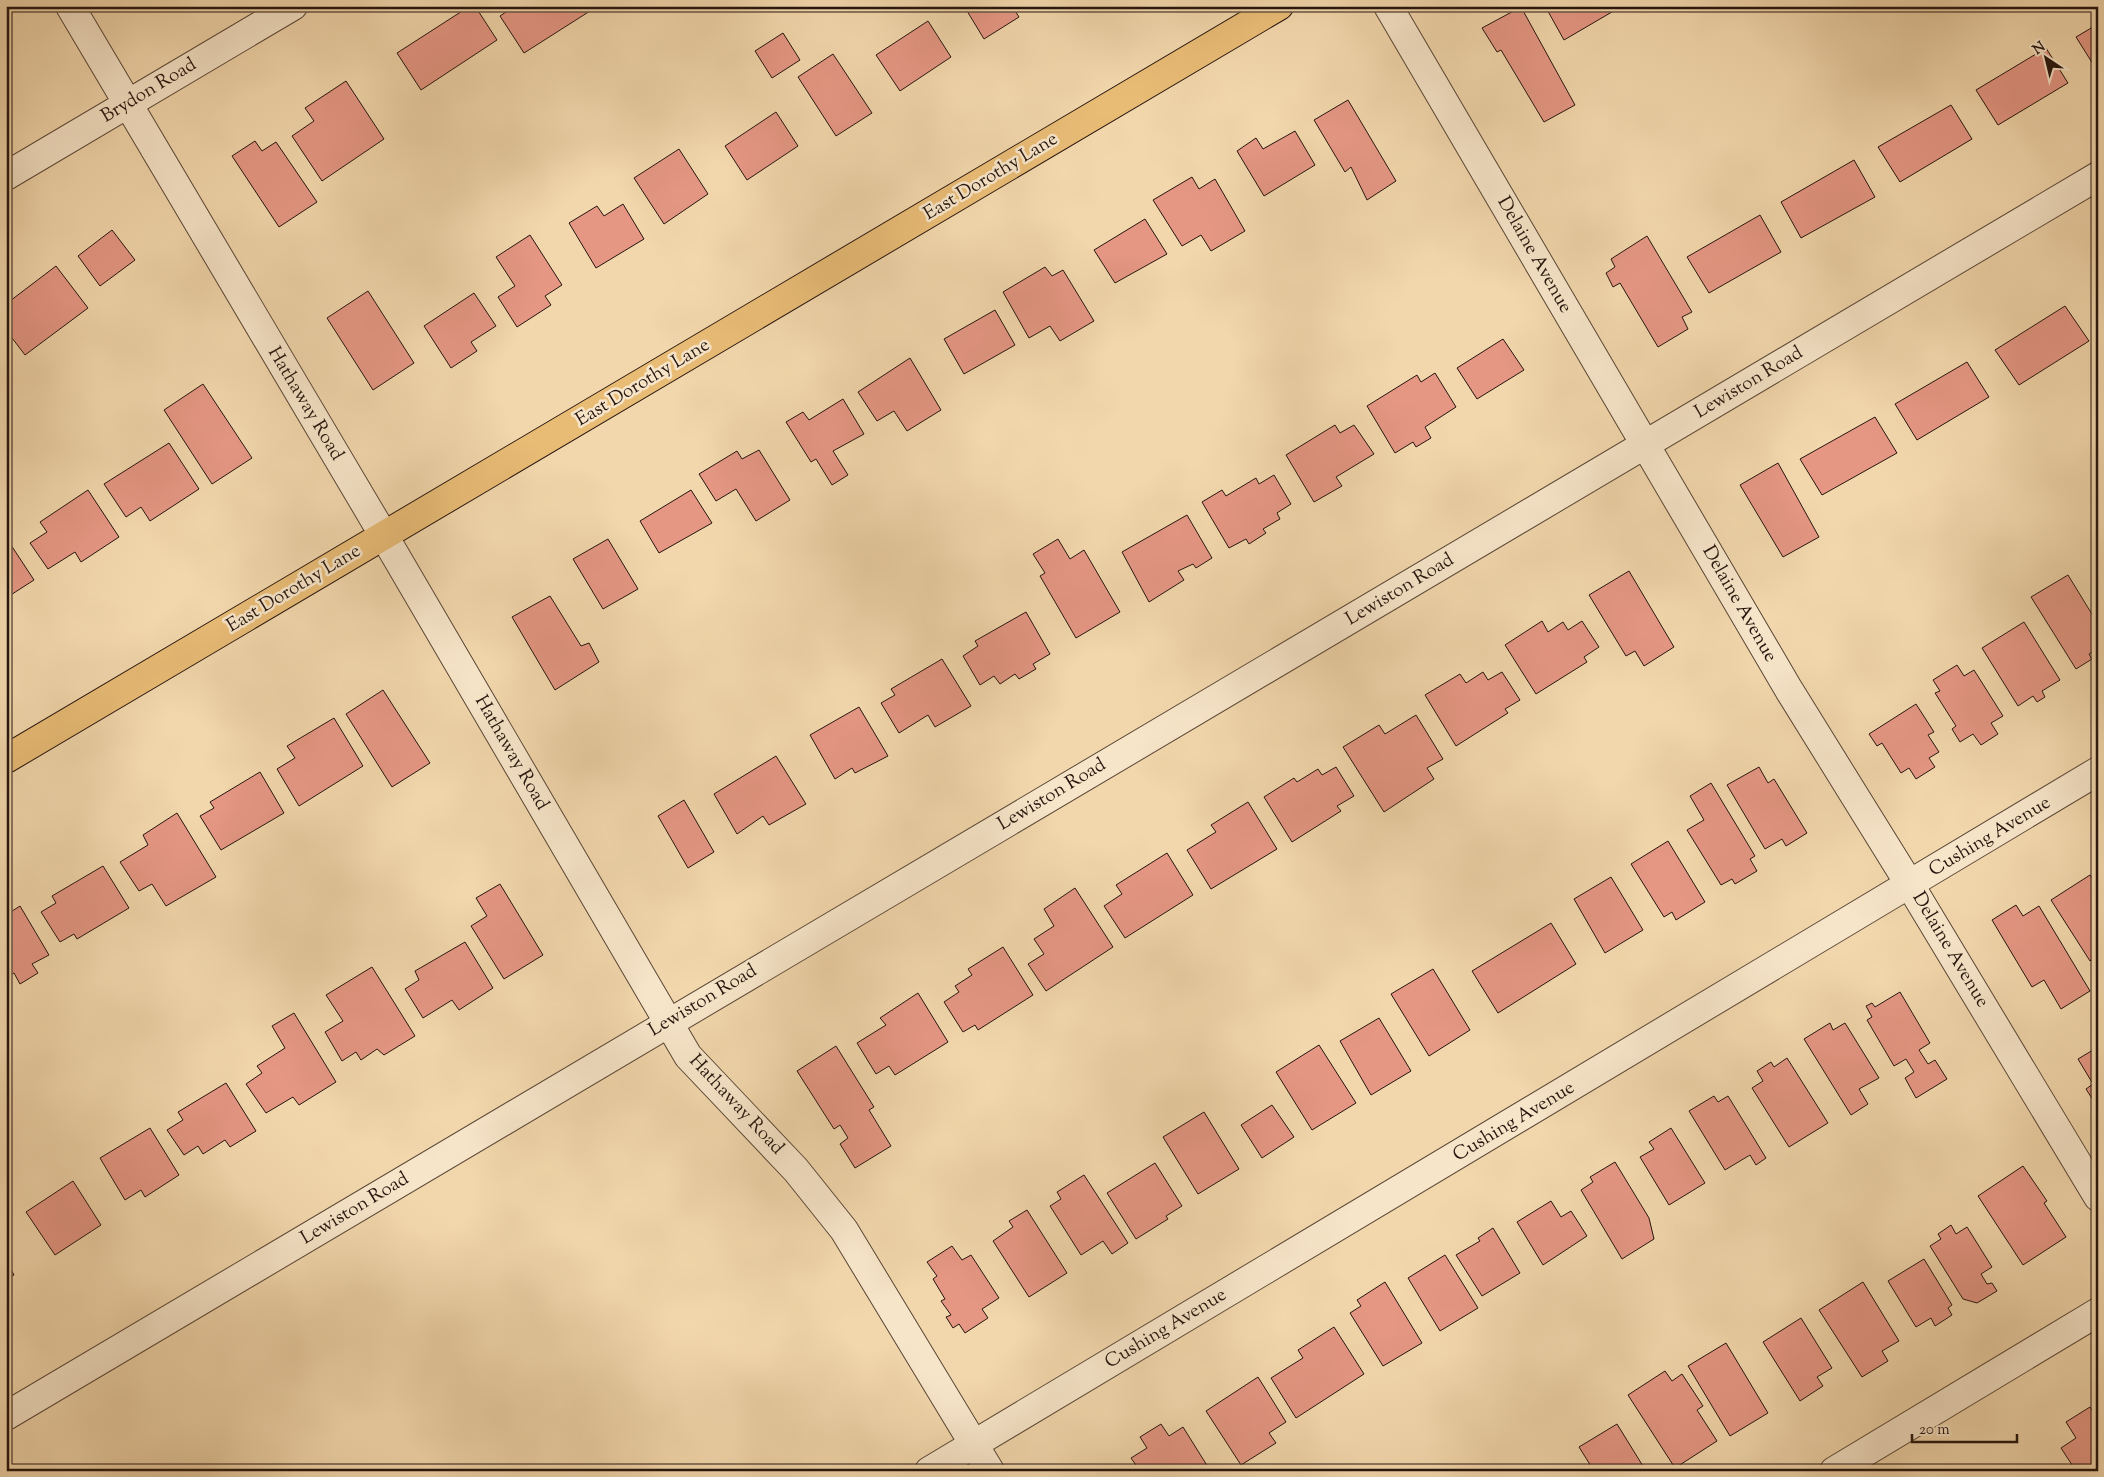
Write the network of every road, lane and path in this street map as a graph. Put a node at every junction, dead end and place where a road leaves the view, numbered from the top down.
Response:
1 (70, 6) edge
2 (293, 6) edge
3 (1279, 6) edge
4 (1388, 6) edge
5 (127, 104) junction
6 (6, 176) edge
7 (2098, 176) edge
8 (1644, 446) junction
9 (384, 536) junction
10 (6, 760) edge
11 (2098, 771) edge
12 (1910, 885) junction
13 (668, 1022) junction
14 (2098, 1197) edge
15 (2098, 1312) edge
16 (6, 1416) edge
17 (974, 1444) junction
18 (929, 1471) edge
19 (990, 1471) edge
20 (1834, 1471) edge

1 - 5 street, Hathaway Road
2 - 5 street, Brydon Road
3 - 9 main road, East Dorothy Lane
4 - 8 street, Delaine Avenue
5 - 6 street, Brydon Road
5 - 9 street, Hathaway Road
7 - 8 street, Lewiston Road
8 - 12 street, Delaine Avenue
8 - 13 street, Lewiston Road
9 - 10 main road, East Dorothy Lane
9 - 13 street, Hathaway Road
11 - 12 street, Cushing Avenue
12 - 14 street, Delaine Avenue
12 - 17 street, Cushing Avenue
13 - 16 street, Lewiston Road
13 - 17 street, Hathaway Road
15 - 20 street
17 - 18 street, Cushing Avenue
17 - 19 street, Hathaway Road

